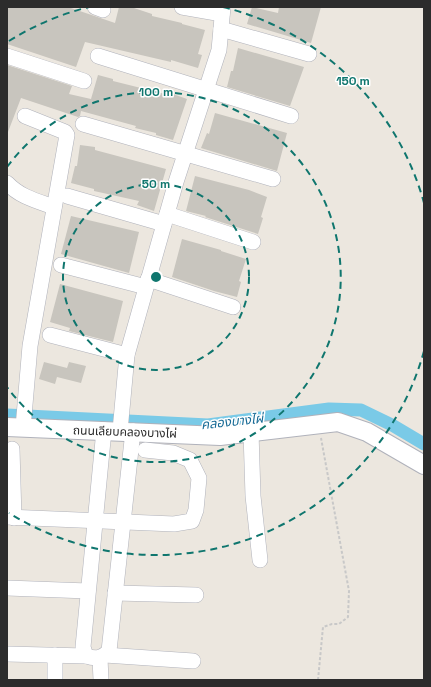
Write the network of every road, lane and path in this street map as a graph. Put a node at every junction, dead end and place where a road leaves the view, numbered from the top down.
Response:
1 (182, 7) edge
2 (222, 17) edge
3 (308, 54) dead end
4 (7, 56) edge
5 (98, 56) dead end
6 (84, 81) dead end
7 (206, 90) junction
8 (26, 116) dead end
9 (291, 116) dead end
10 (83, 124) dead end
11 (185, 154) junction
12 (273, 179) dead end
13 (7, 183) edge
14 (67, 196) dead end
15 (54, 207) junction
16 (165, 219) junction
17 (254, 242) dead end
18 (61, 264) dead end
19 (147, 283) junction
20 (233, 307) dead end
21 (50, 335) dead end
22 (127, 355) junction
23 (319, 424) junction
24 (18, 425) edge
25 (120, 429) junction
26 (251, 432) junction
27 (12, 449) dead end
28 (145, 450) dead end
29 (424, 465) edge
30 (11, 517) edge
31 (95, 520) junction
32 (123, 522) junction
33 (260, 560) dead end
34 (7, 588) edge
35 (88, 591) junction
36 (115, 593) junction
37 (196, 595) dead end
38 (7, 654) edge
39 (55, 655) junction
40 (97, 656) junction
41 (193, 661) dead end
42 (55, 680) edge
43 (101, 680) edge
44 (318, 680) edge

1 - 2 street
2 - 3 street
2 - 7 street
4 - 6 street
5 - 7 street
7 - 9 street
7 - 11 street
8 - 15 street
10 - 11 street
11 - 12 street
11 - 16 street
13 - 15 street
14 - 16 street
15 - 24 street
16 - 17 street
16 - 19 street
18 - 19 street
19 - 20 street
19 - 22 street
21 - 22 street
22 - 25 street
23 - 26 street, ถนนเลียบคลองบางไผ่
23 - 29 street, ถนนเลียบคลองบางไผ่
23 - 44 path
24 - 25 street, ถนนเลียบคลองบางไผ่
25 - 26 street, ถนนเลียบคลองบางไผ่
25 - 31 street
25 - 32 street
26 - 33 street
27 - 30 street
28 - 32 street
30 - 31 street
31 - 32 street
31 - 35 street
32 - 36 street
34 - 35 street
35 - 40 street
36 - 37 street
36 - 40 street
38 - 39 street
39 - 40 street
39 - 42 street
40 - 41 street
40 - 43 street

